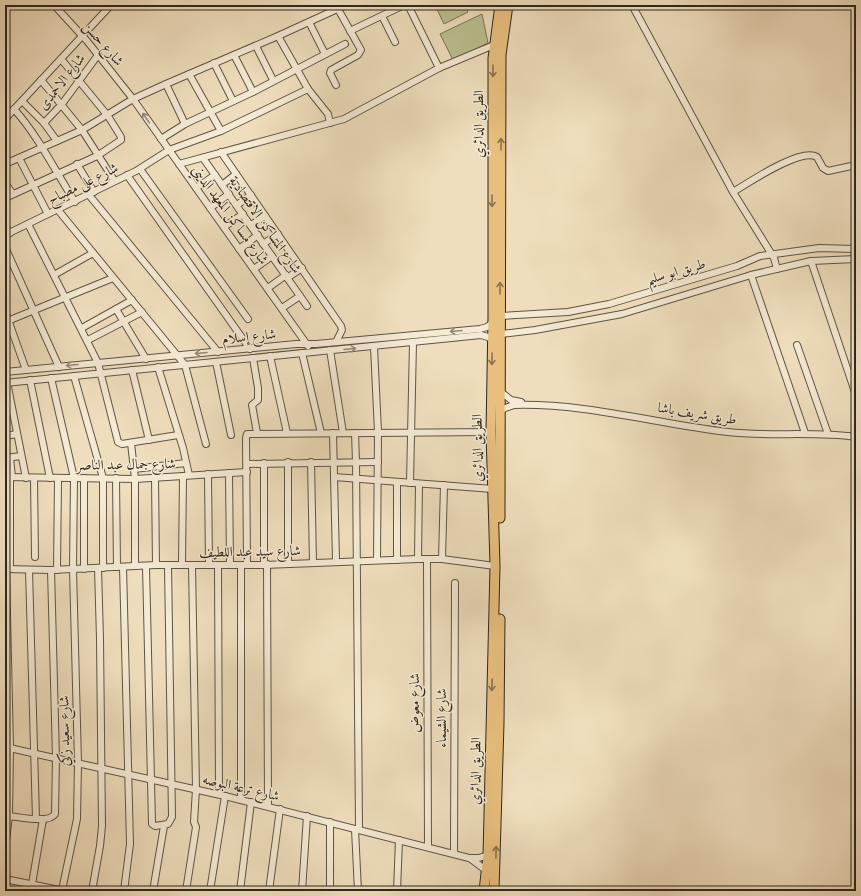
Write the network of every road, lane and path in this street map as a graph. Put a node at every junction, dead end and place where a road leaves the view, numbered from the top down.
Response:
1 (54, 5) edge
2 (111, 5) edge
3 (346, 5) edge
4 (404, 5) edge
5 (408, 5) edge
6 (508, 5) edge
7 (632, 5) edge
8 (498, 7) edge
9 (338, 9) junction
10 (382, 16) junction
11 (309, 22) junction
12 (350, 31) junction
13 (81, 35) junction
14 (278, 36) junction
15 (395, 42) dead end
16 (345, 44) dead end
17 (494, 45) junction
18 (256, 46) junction
19 (325, 54) junction
20 (98, 55) junction
21 (234, 55) junction
22 (61, 59) junction
23 (214, 63) junction
24 (439, 68) junction
25 (296, 69) junction
26 (189, 74) junction
27 (41, 80) junction
28 (273, 80) junction
29 (79, 81) junction
30 (166, 84) junction
31 (336, 85) dead end
32 (308, 89) junction
33 (253, 92) junction
34 (133, 99) junction
35 (22, 101) junction
36 (233, 101) junction
37 (62, 104) junction
38 (14, 109) junction
39 (210, 112) junction
40 (108, 116) junction
41 (5, 119) edge
42 (44, 123) junction
43 (330, 123) junction
44 (185, 124) junction
45 (82, 130) junction
46 (221, 131) junction
47 (161, 139) junction
48 (57, 141) junction
49 (42, 147) junction
50 (169, 150) junction
51 (221, 152) junction
52 (97, 156) junction
53 (19, 158) junction
54 (203, 158) junction
55 (5, 164) edge
56 (77, 164) junction
57 (179, 164) junction
58 (856, 165) edge
59 (140, 169) junction
60 (57, 174) junction
61 (236, 174) junction
62 (127, 175) junction
63 (215, 175) junction
64 (114, 180) junction
65 (5, 183) edge
66 (33, 185) junction
67 (222, 185) junction
68 (196, 188) junction
69 (733, 192) junction
70 (13, 194) junction
71 (91, 194) junction
72 (229, 194) junction
73 (251, 195) junction
74 (5, 198) edge
75 (75, 202) junction
76 (236, 205) junction
77 (210, 208) junction
78 (58, 210) junction
79 (48, 214) junction
80 (243, 214) junction
81 (265, 216) junction
82 (28, 224) junction
83 (251, 225) junction
84 (5, 226) edge
85 (224, 227) junction
86 (7, 234) edge
87 (278, 234) junction
88 (258, 235) junction
89 (497, 241) junction
90 (263, 244) junction
91 (5, 247) edge
92 (240, 249) junction
93 (856, 249) edge
94 (93, 253) junction
95 (772, 255) junction
96 (272, 256) junction
97 (856, 259) edge
98 (811, 261) junction
99 (302, 268) junction
100 (254, 269) junction
101 (777, 269) junction
102 (54, 275) junction
103 (751, 275) junction
104 (287, 277) junction
105 (114, 278) junction
106 (268, 288) junction
107 (300, 296) junction
108 (66, 297) junction
109 (132, 300) junction
110 (307, 306) dead end
111 (282, 308) junction
112 (116, 309) junction
113 (34, 310) junction
114 (5, 311) edge
115 (142, 312) junction
116 (248, 319) dead end
117 (497, 319) junction
118 (7, 321) edge
119 (124, 322) junction
120 (82, 328) junction
121 (477, 332) junction
122 (501, 334) junction
123 (88, 340) junction
124 (493, 341) junction
125 (336, 342) junction
126 (413, 342) junction
127 (307, 344) junction
128 (797, 345) dead end
129 (374, 347) junction
130 (250, 348) junction
131 (330, 350) junction
132 (218, 352) junction
133 (312, 352) junction
134 (302, 353) junction
135 (177, 355) junction
136 (270, 356) junction
137 (253, 358) junction
138 (146, 359) junction
139 (216, 362) junction
140 (98, 363) junction
141 (185, 365) junction
142 (59, 366) junction
143 (158, 368) junction
144 (26, 370) junction
145 (132, 370) junction
146 (5, 372) edge
147 (102, 373) junction
148 (74, 376) junction
149 (51, 378) junction
150 (30, 380) junction
151 (6, 382) edge
152 (500, 392) junction
153 (856, 395) edge
154 (534, 405) junction
155 (500, 412) junction
156 (355, 432) junction
157 (378, 432) junction
158 (410, 432) junction
159 (257, 433) junction
160 (287, 433) junction
161 (321, 433) junction
162 (333, 433) junction
163 (343, 433) junction
164 (805, 433) junction
165 (17, 434) junction
166 (828, 434) junction
167 (178, 435) junction
168 (231, 435) dead end
169 (5, 436) edge
170 (856, 437) edge
171 (494, 438) junction
172 (149, 440) junction
173 (131, 443) junction
174 (206, 444) dead end
175 (22, 456) junction
176 (7, 458) edge
177 (288, 462) junction
178 (311, 462) junction
179 (334, 462) junction
180 (356, 462) junction
181 (378, 462) junction
182 (186, 463) junction
183 (264, 463) junction
184 (247, 464) junction
185 (134, 470) junction
186 (247, 472) junction
187 (229, 473) junction
188 (208, 474) junction
189 (186, 476) junction
190 (9, 477) edge
191 (334, 477) junction
192 (26, 478) junction
193 (34, 478) junction
194 (50, 478) junction
195 (58, 478) junction
196 (74, 478) junction
197 (84, 478) junction
198 (103, 478) junction
199 (116, 478) junction
200 (156, 478) junction
201 (136, 479) junction
202 (356, 479) junction
203 (378, 481) junction
204 (397, 482) junction
205 (410, 483) junction
206 (419, 484) junction
207 (444, 486) junction
208 (494, 489) junction
209 (35, 556) dead end
210 (418, 559) junction
211 (427, 559) junction
212 (442, 559) junction
213 (377, 560) junction
214 (397, 560) junction
215 (336, 561) junction
216 (357, 561) junction
217 (313, 563) junction
218 (265, 564) junction
219 (288, 564) junction
220 (168, 565) junction
221 (182, 565) junction
222 (192, 565) junction
223 (209, 565) junction
224 (218, 565) junction
225 (230, 565) junction
226 (244, 565) junction
227 (135, 566) junction
228 (146, 566) junction
229 (156, 566) junction
230 (495, 566) junction
231 (120, 567) junction
232 (100, 568) junction
233 (7, 569) edge
234 (73, 569) junction
235 (84, 569) junction
236 (29, 570) junction
237 (54, 570) junction
238 (455, 583) dead end
239 (7, 747) edge
240 (33, 753) junction
241 (56, 758) junction
242 (78, 763) junction
243 (102, 768) junction
244 (128, 774) junction
245 (151, 779) junction
246 (172, 784) junction
247 (196, 789) junction
248 (222, 795) junction
249 (241, 800) junction
250 (252, 802) junction
251 (268, 806) junction
252 (280, 809) junction
253 (9, 816) junction
254 (308, 816) junction
255 (36, 819) junction
256 (43, 820) junction
257 (330, 822) junction
258 (164, 826) junction
259 (357, 829) junction
260 (399, 840) junction
261 (428, 847) junction
262 (5, 848) edge
263 (454, 854) junction
264 (488, 855) junction
265 (469, 858) junction
266 (487, 871) junction
267 (5, 879) edge
268 (32, 884) junction
269 (64, 891) edge
270 (92, 891) edge
271 (124, 891) edge
272 (154, 891) edge
273 (186, 891) edge
274 (210, 891) edge
275 (240, 891) edge
276 (269, 891) edge
277 (302, 891) edge
278 (330, 891) edge
279 (358, 891) edge
280 (397, 891) edge
281 (484, 891) edge
282 (494, 891) edge

1 - 13 street, شارع حسن
2 - 13 street
3 - 9 street
4 - 10 street
5 - 24 street
89 -> 6 highway, الطريق الدائري
7 - 69 street
8 - 17 highway, الطريق الدائري
9 - 11 street
9 - 12 street
10 - 12 street
10 - 15 street
11 - 14 street
11 - 19 street
12 - 31 street
13 - 20 street, شارع حسن
13 - 22 street
14 - 18 street
14 - 25 street
16 - 19 street
17 - 24 street
17 -> 89 highway, الطريق الدائري
18 - 21 street
18 - 28 street
19 - 25 street
20 - 29 street, شارع الاحمدى
20 - 34 street, شارع حسن
21 - 23 street
21 - 33 street
22 - 27 street
22 - 29 street
23 - 26 street
23 - 36 street
24 - 43 street
25 - 28 street
25 - 32 street
26 - 30 street
26 - 39 street
27 - 35 street
27 - 37 street
28 - 33 street
29 - 37 street, شارع الاحمدى
29 - 40 street
30 - 34 street
30 - 44 street
32 - 43 street
32 - 46 street, شارع على مصباح
33 - 36 street
34 - 40 street
47 -> 34 street, شارع مساكن المعهد الديني
35 - 38 street
35 - 42 street
36 - 39 street
37 - 42 street, شارع الاحمدى
37 - 45 street
38 - 41 street
38 - 49 street
39 - 44 street
39 - 46 street
40 - 45 street
40 - 52 street
42 - 48 street
43 - 51 street
44 - 47 street
45 - 48 street
45 - 52 street
46 - 50 street, شارع على مصباح
47 - 50 street, شارع مساكن المعهد الديني
48 - 49 street
49 - 53 street
49 - 60 street
50 - 57 street, شارع مساكن المعهد الديني
50 - 59 street, شارع على مصباح
51 - 54 street
51 - 61 street
52 - 56 street
52 - 64 street
53 - 55 street
53 - 66 street
54 - 57 street
54 - 63 street, شارع المساكن الاقتصادية
56 - 60 street
56 - 71 street
57 - 68 street, شارع مساكن المعهد الديني
58 - 69 street
59 - 62 street, شارع على مصباح
59 - 116 street
60 - 66 street
60 - 75 street
61 - 67 street
61 - 73 street
62 - 64 street, شارع على مصباح
62 - 130 street
63 - 67 street, شارع المساكن الاقتصادية
63 - 68 street
64 - 71 street, شارع على مصباح
65 - 70 street
66 - 70 street
66 - 79 street
67 - 72 street, شارع المساكن الاقتصادية
68 - 77 street, شارع مساكن المعهد الديني
69 - 95 street
70 - 74 street
71 - 75 street, شارع على مصباح
71 - 132 street
72 - 76 street, شارع المساكن الاقتصادية
72 - 77 street
73 - 76 street
73 - 81 street
75 - 78 street, شارع على مصباح
76 - 80 street, شارع المساكن الاقتصادية
77 - 85 street, شارع مساكن المعهد الديني
78 - 79 street, شارع على مصباح
78 - 94 street
79 - 82 street, شارع على مصباح
80 - 83 street, شارع المساكن الاقتصادية
80 - 85 street
81 - 83 street
81 - 87 street
82 - 86 street, شارع على مصباح
82 - 102 street
83 - 88 street, شارع المساكن الاقتصادية
84 - 86 street
85 - 92 street, شارع مساكن المعهد الديني
87 - 90 street
87 - 99 street
88 - 90 street, شارع المساكن الاقتصادية
88 - 92 street
89 - 117 highway, الطريق الدائري
90 - 96 street, شارع المساكن الاقتصادية
91 - 113 street
92 - 100 street, شارع مساكن المعهد الديني
93 - 95 street, طريق ابو سليم
94 - 102 street
94 - 105 street
95 - 101 street
95 - 117 street, طريق ابو سليم
96 - 100 street
96 - 104 street, شارع المساكن الاقتصادية
97 - 98 street, طريق ابو سليم
98 - 101 street, طريق ابو سليم
98 - 153 street
99 - 104 street
99 - 125 street
100 - 106 street, شارع مساكن المعهد الديني
101 - 103 street, طريق ابو سليم
102 - 108 street
103 - 122 street, طريق ابو سليم
103 - 164 street
104 - 106 street
104 - 107 street, شارع المساكن الاقتصادية
105 - 108 street
105 - 109 street
106 - 111 street, شارع مساكن المعهد الديني
107 - 110 street, شارع المساكن الاقتصادية
107 - 111 street
108 - 113 street
108 - 120 street
109 - 112 street
109 - 115 street
111 - 127 street, شارع مساكن المعهد الديني
112 - 119 street
112 - 120 street
113 - 118 street
113 - 142 street
114 - 118 street
115 - 119 street
115 - 135 street
117 - 121 street, شارع إسلام
117 - 122 highway, الطريق الدائري
117 - 124 highway, الطريق الدائري
118 - 144 street
119 - 123 street
119 - 138 street
120 - 123 street
121 - 124 street, شارع إسلام
121 -> 125 street, شارع إسلام
121 - 126 street, شارع إسلام
122 - 152 highway, الطريق الدائري
123 - 140 street
124 -> 171 highway, الطريق الدائري
125 - 127 street, شارع إسلام
126 - 129 street, شارع إسلام
126 - 158 street
127 - 130 street, شارع إسلام
127 - 133 street, شارع مساكن المعهد الديني
128 - 166 street
131 -> 129 street, شارع إسلام
129 - 157 street
130 - 132 street, شارع إسلام
131 - 133 street, شارع إسلام
131 - 163 street
132 -> 135 street, شارع إسلام
133 - 134 street, شارع إسلام
134 - 136 street, شارع إسلام
134 - 161 street
135 - 138 street, شارع إسلام
135 - 141 street
136 - 137 street, شارع إسلام
136 - 160 street
137 - 139 street, شارع إسلام
137 - 159 street
138 - 140 street, شارع إسلام
139 - 141 street, شارع إسلام
139 - 168 street
140 -> 142 street, شارع إسلام
140 - 147 street
141 - 143 street, شارع إسلام
141 - 174 street
142 - 144 street, شارع إسلام
143 - 145 street, شارع إسلام
143 - 167 street
144 - 146 street, شارع إسلام
145 - 147 street, شارع إسلام
145 - 172 street
147 - 148 street, شارع إسلام
147 - 173 street
148 - 149 street, شارع إسلام
148 - 198 street
149 - 150 street, شارع إسلام
149 - 196 street, شارع سعيد زكي
150 - 151 street, شارع إسلام
150 - 194 street
151 - 165 street
152 - 154 street, طريق شريف باشا
152 - 155 highway, الطريق الدائري
154 - 155 street, طريق شريف باشا
154 - 164 street, طريق شريف باشا
155 - 171 highway, الطريق الدائري
156 - 157 street
156 - 163 street
156 - 180 street
157 - 158 street
157 - 181 street
158 - 171 street
158 - 205 street
159 - 160 street
159 - 184 street
160 - 161 street
161 - 162 street
162 - 163 street
162 - 179 street
164 - 166 street, طريق شريف باشا
165 - 169 street
165 - 175 street
166 - 170 street, طريق شريف باشا
167 - 172 street
167 - 182 street
171 - 208 highway, الطريق الدائري
282 -> 171 highway, الطريق الدائري
172 - 173 street
173 - 185 street
175 - 176 street
175 - 192 street
176 - 190 street
177 - 178 street
177 - 183 street
177 - 219 street
178 - 179 street
178 - 217 street
179 - 180 street
179 - 191 street
180 - 181 street
180 - 202 street
181 - 203 street
182 - 185 street
182 - 189 street
183 - 184 street
183 - 218 street
184 - 186 street
185 - 201 street
186 - 187 street, شارع جمال عبد الناصر
186 - 226 street
187 - 188 street, شارع جمال عبد الناصر
187 - 225 street
188 - 189 street, شارع جمال عبد الناصر
188 - 223 street
189 - 200 street, شارع جمال عبد الناصر
189 - 221 street
190 - 192 street, شارع جمال عبد الناصر
190 - 233 street
191 - 202 street
191 - 215 street
192 - 193 street, شارع جمال عبد الناصر
193 - 194 street, شارع جمال عبد الناصر
193 - 209 street
194 - 195 street, شارع جمال عبد الناصر
195 - 196 street, شارع جمال عبد الناصر
195 - 237 street
196 - 197 street, شارع جمال عبد الناصر
196 - 234 street, شارع سعيد زكي
197 - 198 street, شارع جمال عبد الناصر
197 - 235 street
198 - 199 street, شارع جمال عبد الناصر
198 - 232 street
199 - 201 street, شارع جمال عبد الناصر
199 - 231 street
200 - 201 street, شارع جمال عبد الناصر
200 - 229 street
201 - 227 street
202 - 203 street
202 - 216 street
203 - 204 street
203 - 213 street
204 - 205 street
204 - 214 street
205 - 206 street
206 - 207 street
206 - 210 street
207 - 208 street
207 - 212 street
208 - 230 highway, الطريق الدائري
210 - 211 street, شارع سيد عبد اللطيف
210 - 214 street, شارع سيد عبد اللطيف
211 - 212 street, شارع سيد عبد اللطيف
211 - 261 street, شارع معوض
212 - 230 street, شارع سيد عبد اللطيف
213 - 214 street, شارع سيد عبد اللطيف
213 - 216 street, شارع سيد عبد اللطيف
215 - 216 street, شارع سيد عبد اللطيف
215 - 217 street, شارع سيد عبد اللطيف
216 - 259 street
217 - 219 street, شارع سيد عبد اللطيف
218 - 219 street, شارع سيد عبد اللطيف
218 - 226 street, شارع سيد عبد اللطيف
218 - 251 street
220 - 221 street, شارع سيد عبد اللطيف
220 - 229 street, شارع سيد عبد اللطيف
220 - 246 street
221 - 222 street, شارع سيد عبد اللطيف
222 - 223 street, شارع سيد عبد اللطيف
222 - 247 street
223 - 224 street, شارع سيد عبد اللطيف
224 - 225 street, شارع سيد عبد اللطيف
224 - 248 street
225 - 226 street, شارع سيد عبد اللطيف
226 - 249 street
227 - 228 street, شارع سيد عبد اللطيف
227 - 231 street, شارع سيد عبد اللطيف
228 - 229 street, شارع سيد عبد اللطيف
228 - 245 street
230 -> 264 highway, الطريق الدائري
231 - 232 street, شارع سيد عبد اللطيف
231 - 244 street
232 - 235 street, شارع سيد عبد اللطيف
232 - 243 street
233 - 236 street, شارع سيد عبد اللطيف
233 - 239 street
234 - 235 street, شارع سيد عبد اللطيف
234 - 237 street, شارع سيد عبد اللطيف
234 - 242 street, شارع سعيد زكي
236 - 237 street, شارع سيد عبد اللطيف
236 - 240 street
237 - 241 street
238 - 263 street, شارع الشيماء
239 - 240 street, شارع ترعة البوصه
239 - 253 street
240 - 241 street, شارع ترعة البوصه
240 - 255 street
241 - 242 street, شارع ترعة البوصه
241 - 256 street
242 - 243 street, شارع ترعة البوصه
242 - 269 street, شارع سعيد زكي
243 - 244 street, شارع ترعة البوصه
243 - 270 street
244 - 245 street, شارع ترعة البوصه
244 - 271 street
245 - 246 street, شارع ترعة البوصه
245 - 258 street
246 - 247 street, شارع ترعة البوصه
246 - 258 street
247 - 248 street, شارع ترعة البوصه
247 - 273 street
248 - 249 street, شارع ترعة البوصه
248 - 274 street
249 - 250 street, شارع ترعة البوصه
250 - 251 street, شارع ترعة البوصه
250 - 275 street
251 - 252 street, شارع ترعة البوصه
252 - 254 street, شارع ترعة البوصه
252 - 276 street
253 - 255 street
253 - 262 street
254 - 257 street, شارع ترعة البوصه
254 - 277 street
255 - 256 street
256 - 268 street
257 - 259 street, شارع ترعة البوصه
257 - 278 street
258 - 272 street
259 - 260 street, شارع ترعة البوصه
259 - 279 street
260 - 261 street, شارع ترعة البوصه
260 - 280 street
261 - 263 street, شارع ترعة البوصه
263 - 265 street, شارع ترعة البوصه
264 - 265 street
264 - 266 highway, الطريق الدائري
265 - 266 street
266 - 281 highway, الطريق الدائري
267 - 268 street
268 - 269 street

